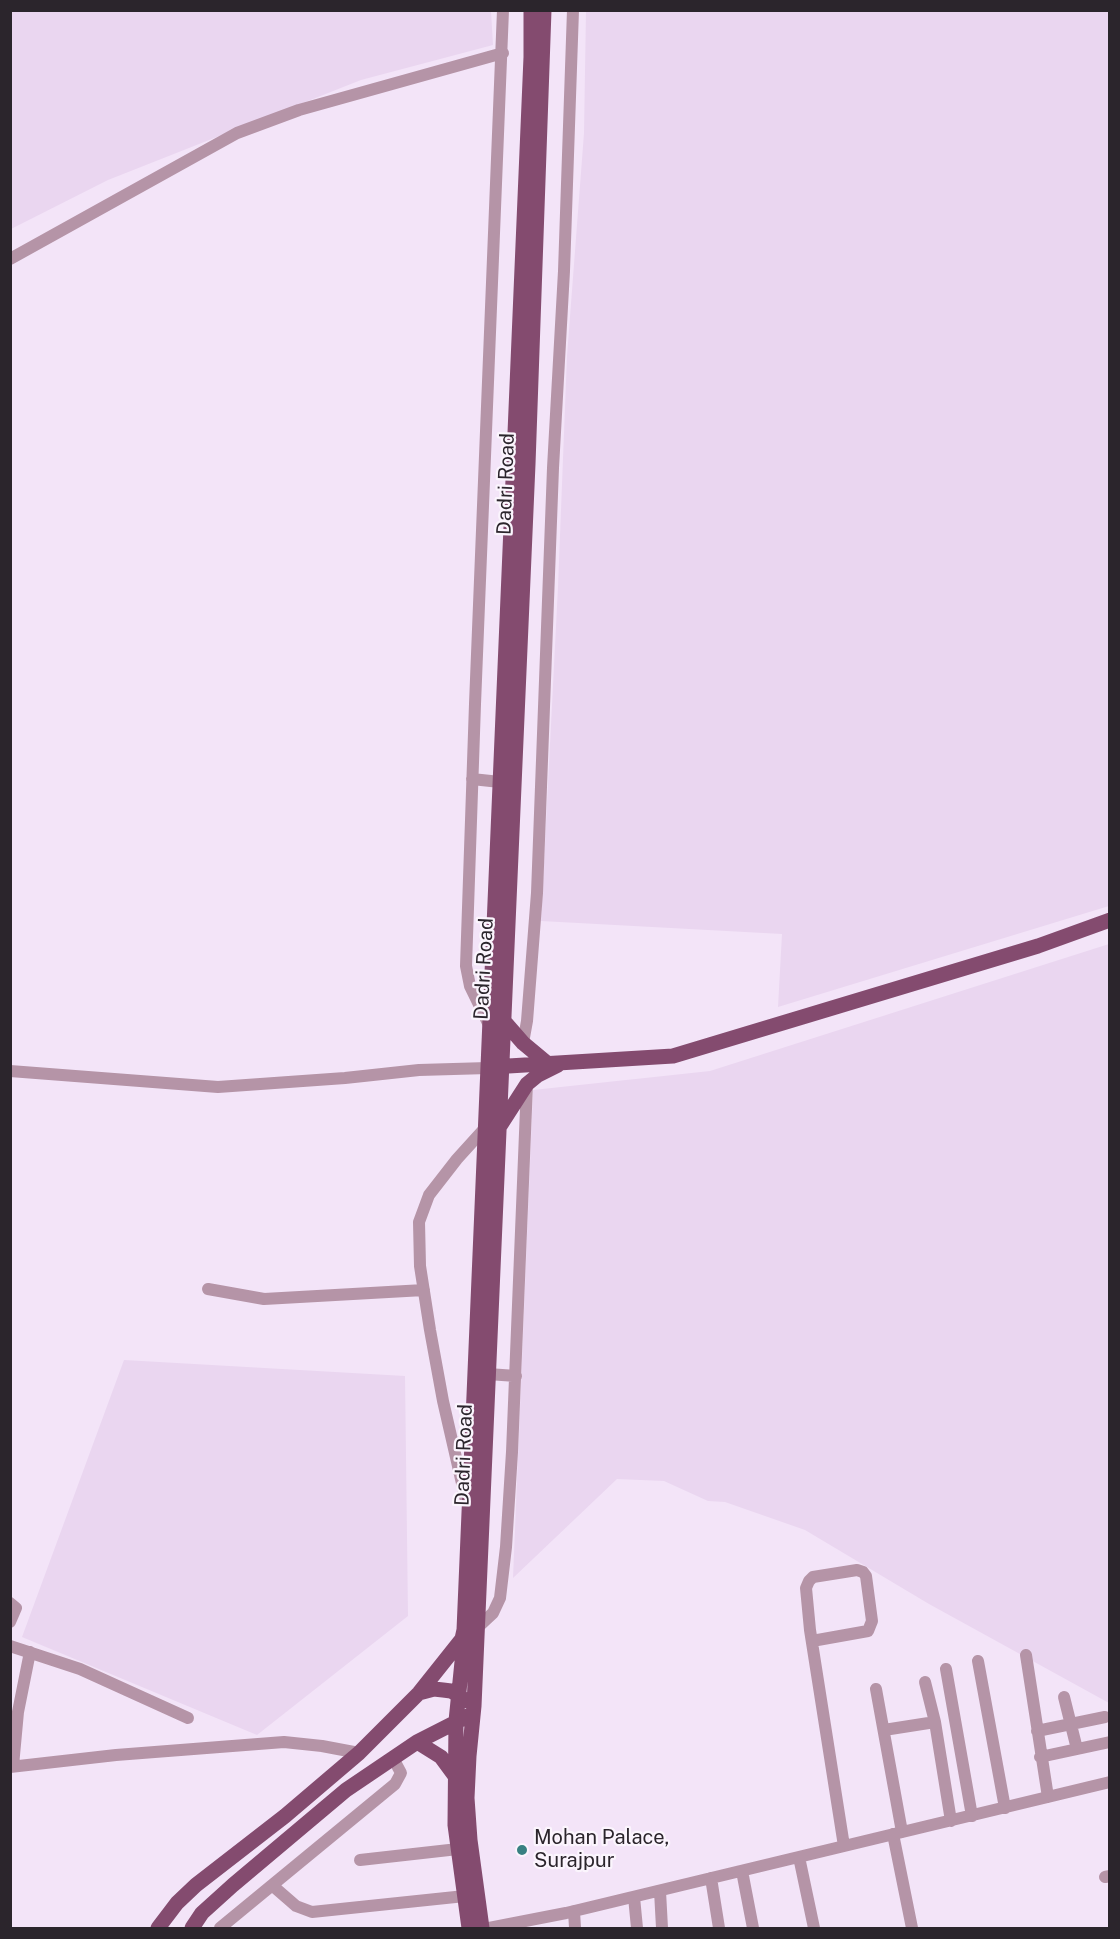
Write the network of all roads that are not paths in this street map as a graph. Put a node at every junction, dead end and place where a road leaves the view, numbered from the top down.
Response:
1 (503, 10) edge
2 (531, 10) edge
3 (544, 10) edge
4 (573, 10) edge
5 (503, 53) junction
6 (10, 260) edge
7 (472, 779) junction
8 (500, 782) junction
9 (1110, 920) edge
10 (496, 1024) junction
11 (523, 1043) junction
12 (554, 1063) junction
13 (495, 1067) junction
14 (10, 1071) edge
15 (527, 1084) junction
16 (492, 1128) junction
17 (207, 1289) dead end
18 (424, 1290) junction
19 (495, 1374) junction
20 (516, 1376) junction
21 (469, 1513) junction
22 (10, 1603) edge
23 (10, 1622) edge
24 (468, 1632) junction
25 (812, 1641) junction
26 (10, 1646) edge
27 (30, 1652) junction
28 (1026, 1655) dead end
29 (978, 1662) dead end
30 (945, 1670) dead end
31 (926, 1682) dead end
32 (876, 1689) dead end
33 (419, 1693) junction
34 (460, 1696) junction
35 (1064, 1697) dead end
36 (473, 1710) junction
37 (1105, 1717) dead end
38 (188, 1718) dead end
39 (456, 1721) junction
40 (935, 1722) junction
41 (1071, 1725) junction
42 (884, 1730) junction
43 (1037, 1731) junction
44 (417, 1742) junction
45 (1110, 1742) edge
46 (1077, 1749) junction
47 (359, 1754) junction
48 (1041, 1757) junction
49 (393, 1758) junction
50 (12, 1766) edge
51 (455, 1776) junction
52 (1110, 1782) edge
53 (1048, 1797) junction
54 (1005, 1808) junction
55 (972, 1816) junction
56 (951, 1821) junction
57 (898, 1833) junction
58 (844, 1846) junction
59 (458, 1849) junction
60 (799, 1857) junction
61 (360, 1860) dead end
62 (742, 1871) junction
63 (711, 1878) junction
64 (273, 1886) junction
65 (660, 1891) junction
66 (465, 1896) junction
67 (634, 1897) junction
68 (574, 1911) junction
69 (158, 1929) edge
70 (192, 1929) edge
71 (220, 1929) edge
72 (470, 1929) edge
73 (483, 1929) edge
74 (489, 1929) edge
75 (575, 1929) edge
76 (637, 1929) edge
77 (662, 1929) edge
78 (719, 1929) edge
79 (753, 1929) edge
80 (814, 1929) edge
81 (912, 1929) edge

1 - 5 street
2 - 8 main road, Dadri Road
3 - 10 main road, Dadri Road
4 - 11 street
5 - 6 street
5 - 7 street
7 - 8 street
7 - 10 street
8 - 10 main road, Dadri Road
9 - 12 main road
10 - 11 main road
10 - 13 main road, Dadri Road
11 - 12 main road
12 - 13 main road
12 - 15 main road
13 - 14 street
13 - 16 main road, Dadri Road
15 - 16 main road
15 - 20 street
16 - 18 street
16 - 19 main road, Dadri Road
16 - 21 main road, Dadri Road
17 - 18 street
18 - 21 street
19 - 20 street
19 - 24 main road, Dadri Road
20 - 24 street
21 - 24 main road, Dadri Road
22 - 23 street
24 - 33 main road
24 - 34 main road, Dadri Road
24 - 36 main road, Dadri Road
25 - 25 street
25 - 58 street
26 - 27 street
27 - 38 street
27 - 50 street
28 - 43 street
29 - 54 street
30 - 55 street
31 - 40 street
32 - 42 street
33 - 34 main road
33 - 47 main road
34 - 36 main road
34 - 39 main road, Dadri Road
35 - 41 street
36 - 39 main road
36 - 73 main road, Dadri Road
37 - 41 street
39 - 44 main road
39 - 51 main road, Dadri Road
40 - 42 street
40 - 56 street
41 - 43 street
41 - 46 street
42 - 57 street
43 - 48 street
44 - 49 main road
44 - 51 main road
45 - 46 street
46 - 48 street
47 - 50 street
47 - 69 main road
48 - 53 street
49 - 64 street
49 - 70 main road
51 - 59 main road, Dadri Road
52 - 53 street
53 - 54 street
54 - 55 street
55 - 56 street
56 - 57 street
57 - 58 street
57 - 81 street
58 - 60 street
59 - 61 street
59 - 66 main road, Dadri Road
60 - 62 street
60 - 80 street
62 - 63 street
62 - 79 street
63 - 65 street
63 - 78 street
64 - 66 street
64 - 71 street
65 - 67 street
65 - 77 street
66 - 72 main road, Dadri Road
67 - 68 street
67 - 76 street
68 - 74 street
68 - 75 street

